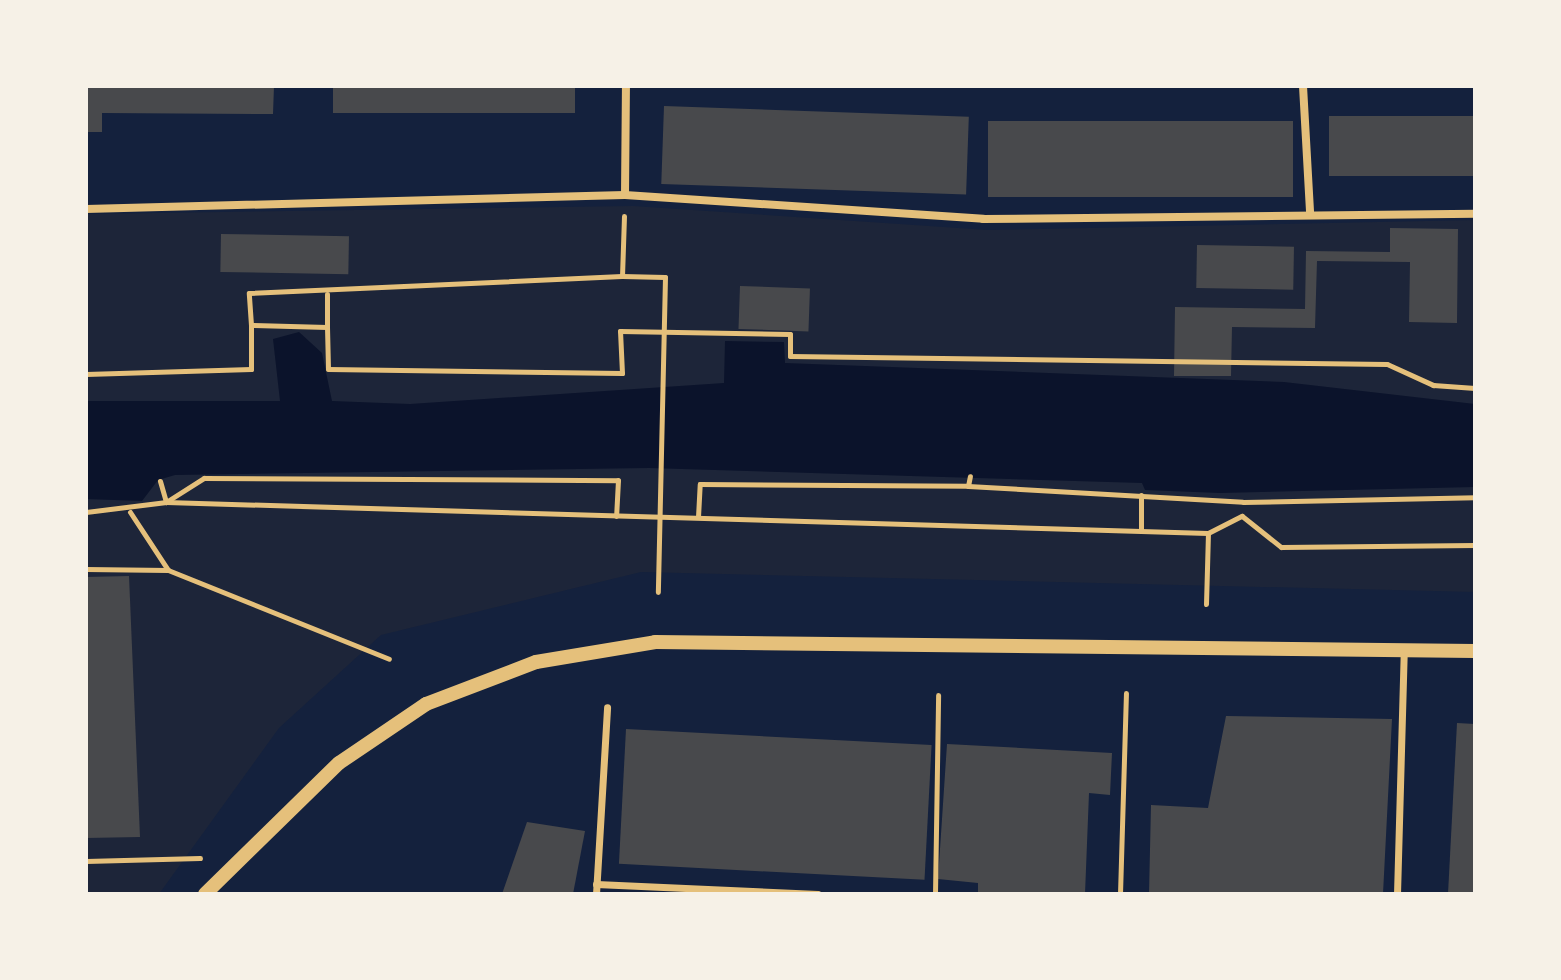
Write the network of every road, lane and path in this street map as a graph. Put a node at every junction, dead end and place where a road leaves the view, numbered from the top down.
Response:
1 (626, 86) edge
2 (1303, 86) edge
3 (625, 195) junction
4 (86, 209) edge
5 (1310, 212) junction
6 (1475, 214) edge
7 (622, 276) junction
8 (327, 294) junction
9 (251, 325) junction
10 (327, 327) junction
11 (665, 332) junction
12 (86, 374) edge
13 (1475, 388) edge
14 (970, 476) dead end
15 (160, 481) dead end
16 (968, 486) junction
17 (1141, 495) junction
18 (1475, 497) edge
19 (166, 502) junction
20 (1243, 502) junction
21 (87, 510) edge
22 (130, 512) junction
23 (616, 516) junction
24 (1242, 516) junction
25 (698, 517) junction
26 (660, 518) junction
27 (1141, 530) junction
28 (1208, 533) junction
29 (1475, 545) edge
30 (86, 569) edge
31 (168, 570) junction
32 (658, 592) dead end
33 (1206, 604) dead end
34 (1404, 650) junction
35 (1475, 651) edge
36 (389, 659) dead end
37 (1126, 693) dead end
38 (938, 695) dead end
39 (607, 707) dead end
40 (200, 858) dead end
41 (86, 861) edge
42 (596, 884) junction
43 (205, 894) edge
44 (596, 894) edge
45 (818, 894) edge
46 (935, 894) edge
47 (1120, 894) edge
48 (1397, 894) edge

1 - 3 street
2 - 5 street
3 - 4 street
3 - 5 street
3 - 7 path
5 - 6 street
7 - 8 path
7 - 11 path
8 - 9 path
8 - 10 path
9 - 10 path
9 - 12 path
10 - 11 path
11 - 13 path
11 - 26 path
14 - 16 path
15 - 19 path
16 - 17 path
16 - 25 path
17 - 20 path
17 - 27 path
18 - 20 path
19 - 22 path
19 - 23 path
19 - 23 path
20 - 24 path
21 - 22 path
22 - 31 path
23 - 26 path
24 - 28 path
24 - 29 path
25 - 26 path
25 - 27 path
26 - 32 path
27 - 28 path
28 - 33 path
30 - 31 path
31 - 36 path
34 - 35 street
34 - 43 street
34 - 48 street
37 - 47 path
38 - 46 path
39 - 42 street
40 - 41 path
42 - 44 street
42 - 45 street

